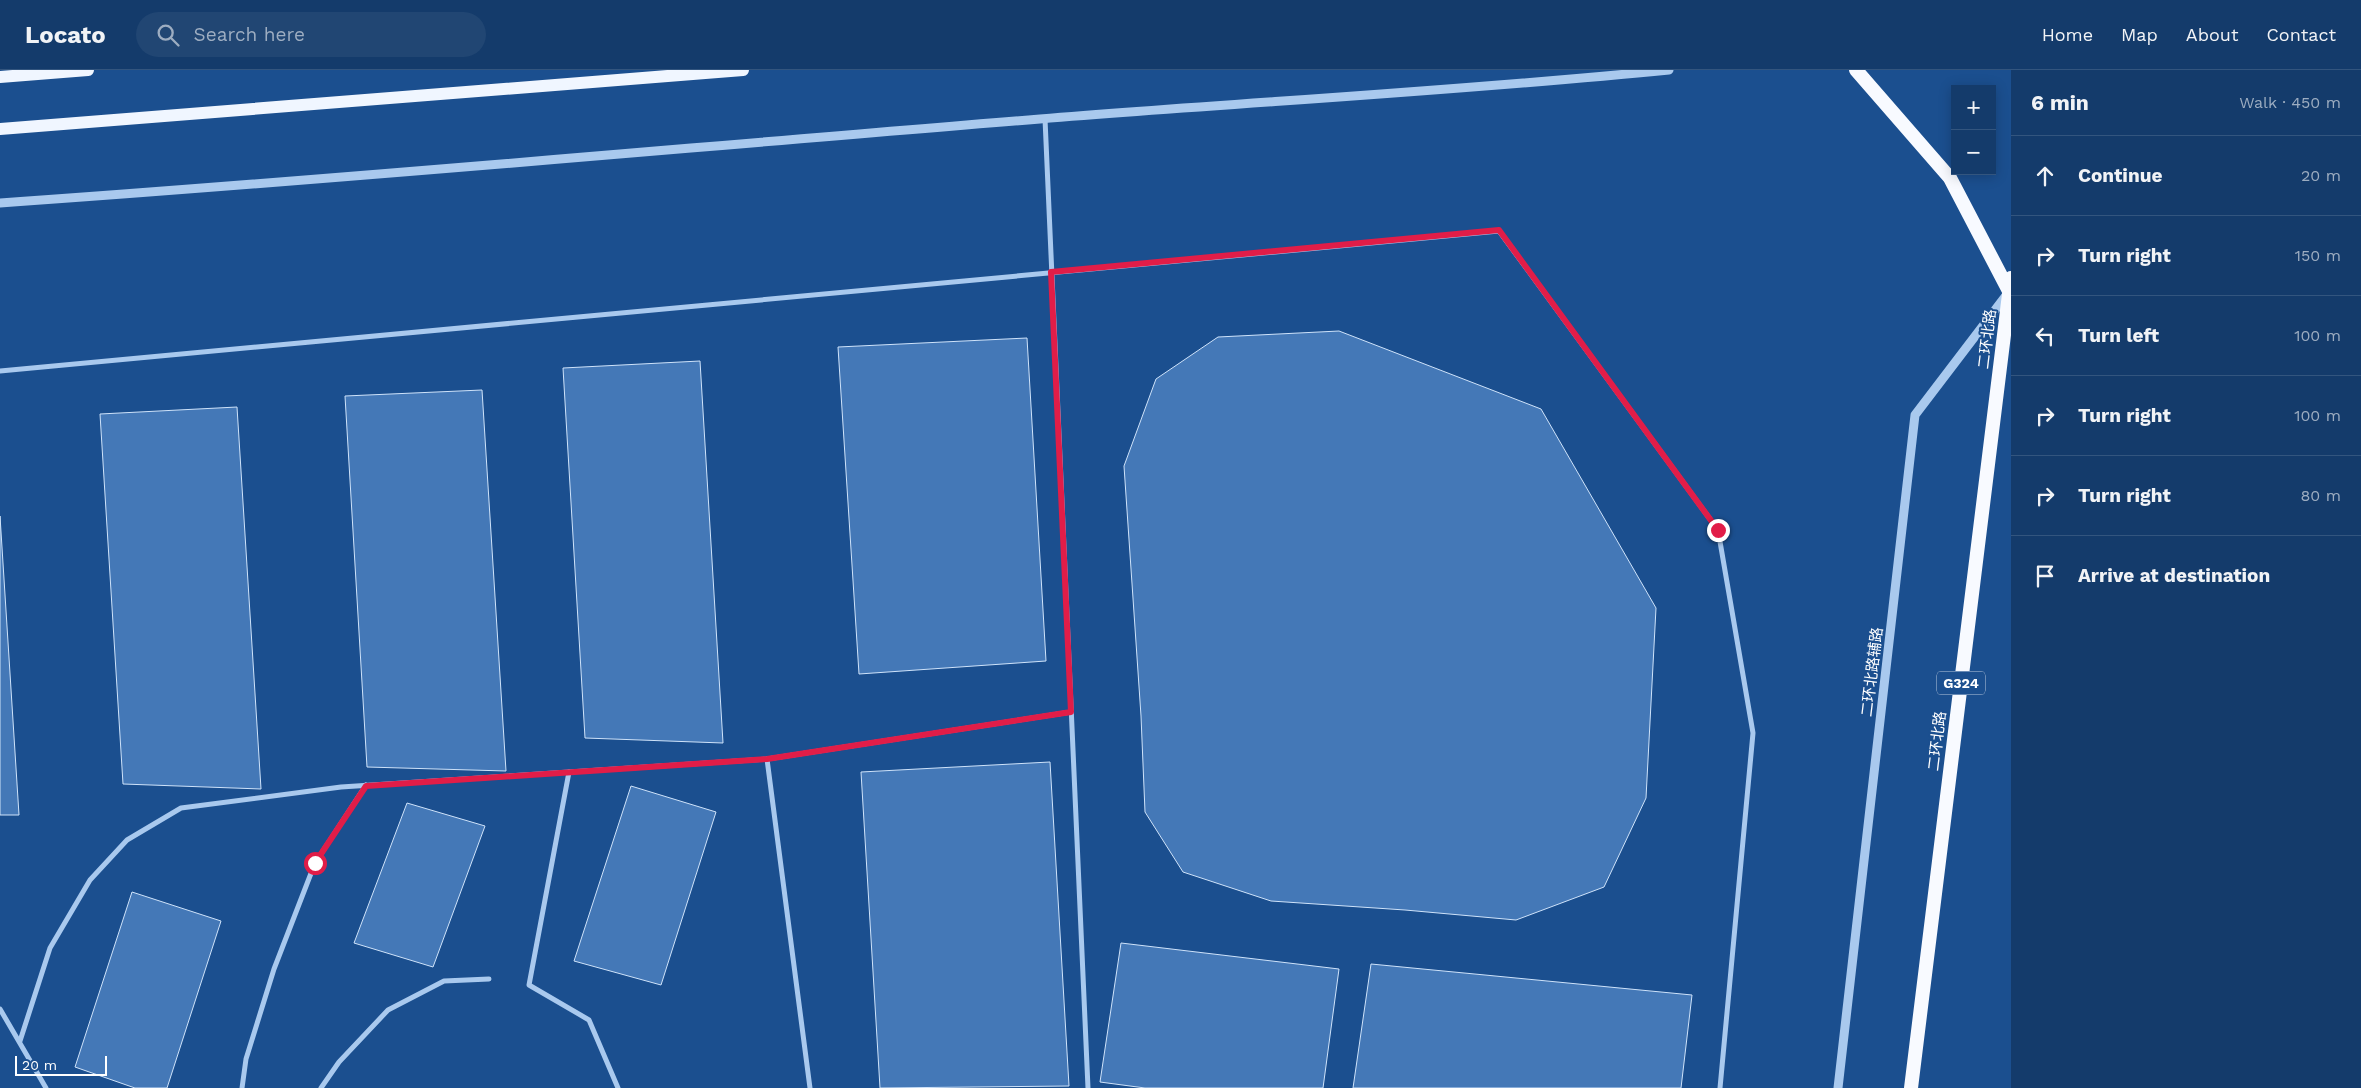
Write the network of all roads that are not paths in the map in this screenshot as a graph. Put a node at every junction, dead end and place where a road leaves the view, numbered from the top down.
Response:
1 (88, 70) edge
2 (743, 70) edge
3 (1669, 70) edge
4 (1856, 70) edge
5 (0, 77) edge
6 (1044, 119) junction
7 (0, 129) edge
8 (0, 203) edge
9 (1051, 272) junction
10 (2010, 284) edge
11 (0, 371) edge
12 (1071, 712) junction
13 (767, 759) junction
14 (569, 772) junction
15 (366, 786) junction
16 (489, 979) dead end
17 (0, 1009) edge
18 (20, 1041) junction
19 (46, 1088) edge
20 (242, 1088) edge
21 (322, 1088) edge
22 (618, 1088) edge
23 (810, 1088) edge
24 (1088, 1088) edge
25 (1720, 1088) edge
26 (1838, 1088) edge
27 (1911, 1088) edge

1 - 5 main road
2 - 7 main road
3 - 6 street
4 - 10 highway
6 - 8 street
6 - 9 street
9 - 11 street
9 - 12 street
9 - 25 street
10 - 26 street, 二环北路辅路
10 - 27 highway, 二环北路 / G324
12 - 13 street
12 - 24 street
13 - 14 street
13 - 23 street
14 - 15 street
14 - 22 street
15 - 18 street
15 - 20 street
16 - 21 street
17 - 18 street
18 - 19 street

